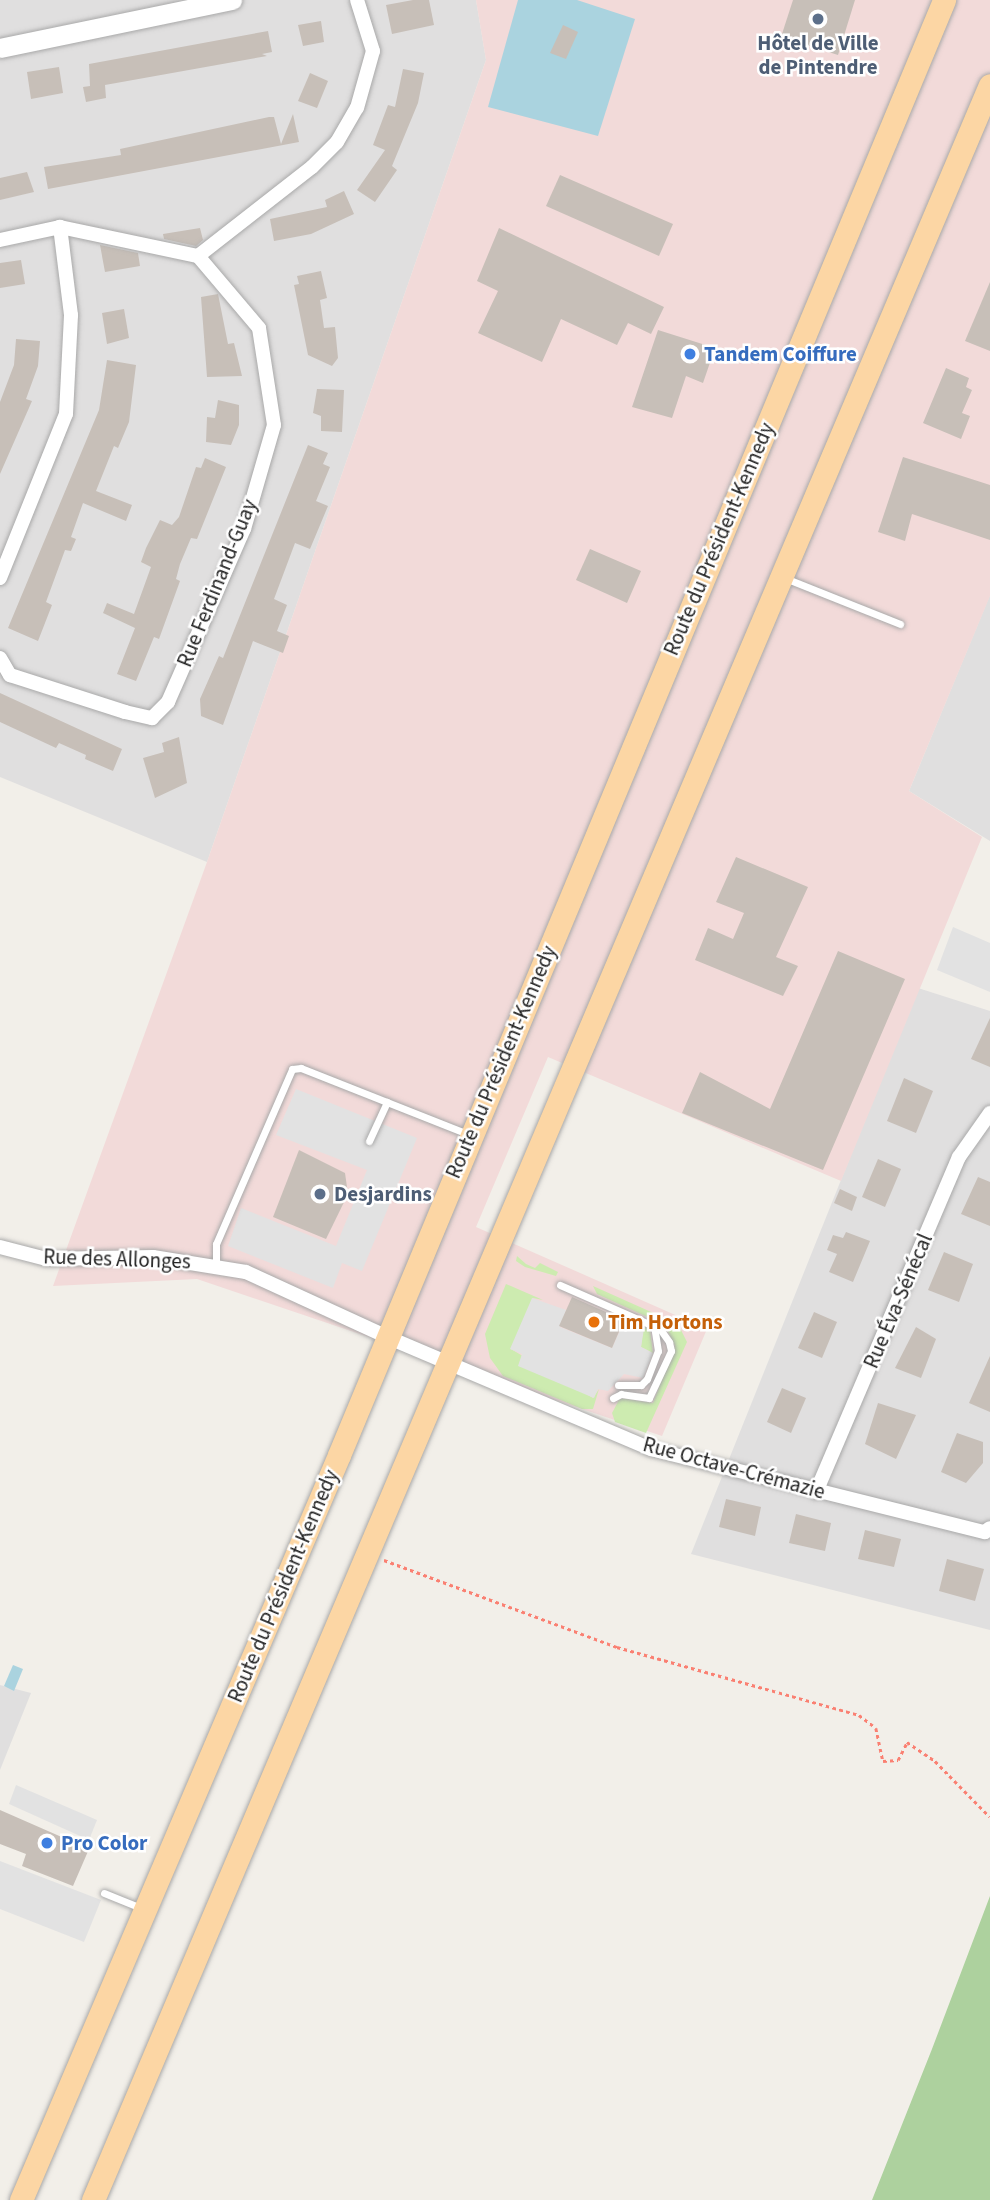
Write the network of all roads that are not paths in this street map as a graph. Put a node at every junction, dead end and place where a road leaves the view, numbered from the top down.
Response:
1 (232, 0) edge
2 (357, 0) edge
3 (944, 0) edge
4 (0, 48) edge
5 (990, 85) edge
6 (60, 227) junction
7 (0, 240) edge
8 (198, 256) junction
9 (781, 576) junction
10 (0, 578) edge
11 (900, 624) dead end
12 (0, 658) edge
13 (387, 1102) junction
14 (988, 1114) edge
15 (471, 1135) junction
16 (369, 1141) dead end
17 (0, 1247) edge
18 (216, 1264) junction
19 (560, 1285) dead end
20 (654, 1326) junction
21 (387, 1337) junction
22 (446, 1362) junction
23 (618, 1385) dead end
24 (613, 1398) dead end
25 (816, 1492) junction
26 (990, 1528) edge
27 (104, 1894) dead end
28 (145, 1910) junction
29 (22, 2199) edge
30 (93, 2200) edge

1 - 4 street
2 - 8 street
3 - 15 main road, Route du Président-Kennedy
5 - 9 main road
6 - 7 street
6 - 8 street
6 - 10 street
8 - 12 street, Rue Ferdinand-Guay
9 - 11 lane
9 - 22 main road
13 - 15 lane
13 - 16 lane
13 - 18 lane
14 - 25 street, Rue Éva-Sénécal
15 - 21 main road, Route du Président-Kennedy
17 - 18 street, Rue des Allonges
18 - 21 street, Rue des Allonges
19 - 20 lane
20 - 23 lane
20 - 24 lane
21 - 22 street, Rue des Allonges
21 - 28 main road, Route du Président-Kennedy
22 - 25 street, Rue Octave-Crémazie
22 - 30 main road
25 - 26 street, Rue Octave-Crémazie
27 - 28 lane
28 - 29 main road, Route du Président-Kennedy

